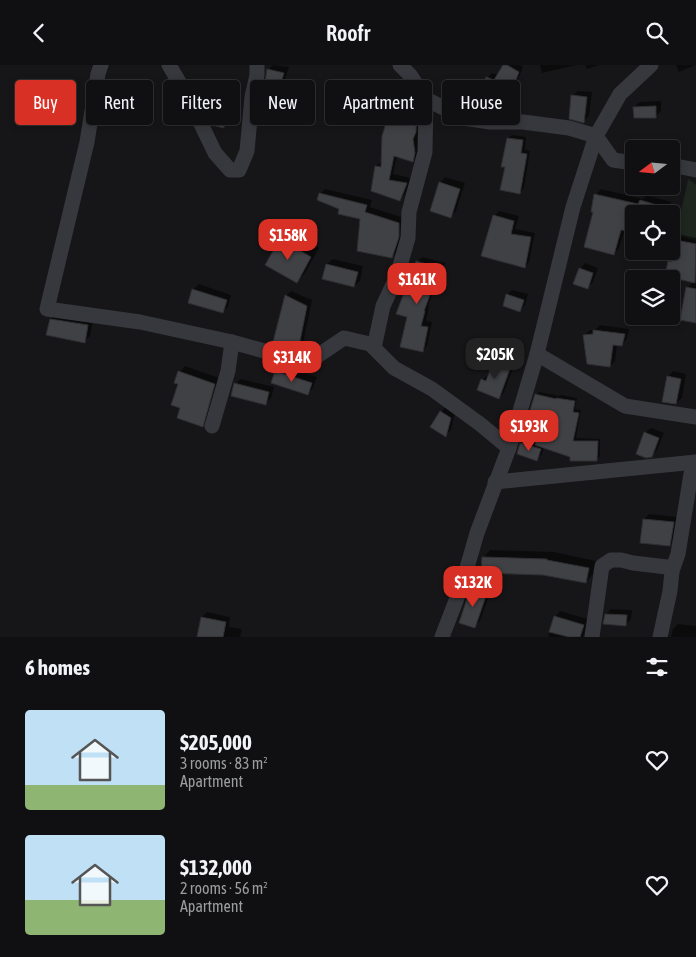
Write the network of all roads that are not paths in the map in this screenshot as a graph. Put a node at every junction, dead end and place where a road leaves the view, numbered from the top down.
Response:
1 (101, 65) edge
2 (169, 65) edge
3 (257, 65) edge
4 (400, 65) edge
5 (651, 65) edge
6 (413, 80) edge
7 (432, 102) edge
8 (426, 125) edge
9 (596, 136) junction
10 (625, 162) edge
11 (680, 167) edge
12 (696, 171) edge
13 (232, 343) junction
14 (374, 348) junction
15 (537, 353) junction
16 (696, 417) edge
17 (212, 426) dead end
18 (509, 448) junction
19 (696, 462) edge
20 (495, 482) junction
21 (672, 571) junction
22 (442, 637) edge
23 (592, 637) edge
24 (660, 637) edge

1 - 13 street
2 - 3 street
4 - 6 street
5 - 9 street
7 - 9 street
8 - 14 street
9 - 10 street
9 - 15 street
11 - 12 street
13 - 14 street
13 - 17 street
14 - 18 street
15 - 16 street
15 - 18 street
18 - 20 street
19 - 20 street
19 - 21 street
20 - 22 street
21 - 23 street
21 - 24 street

